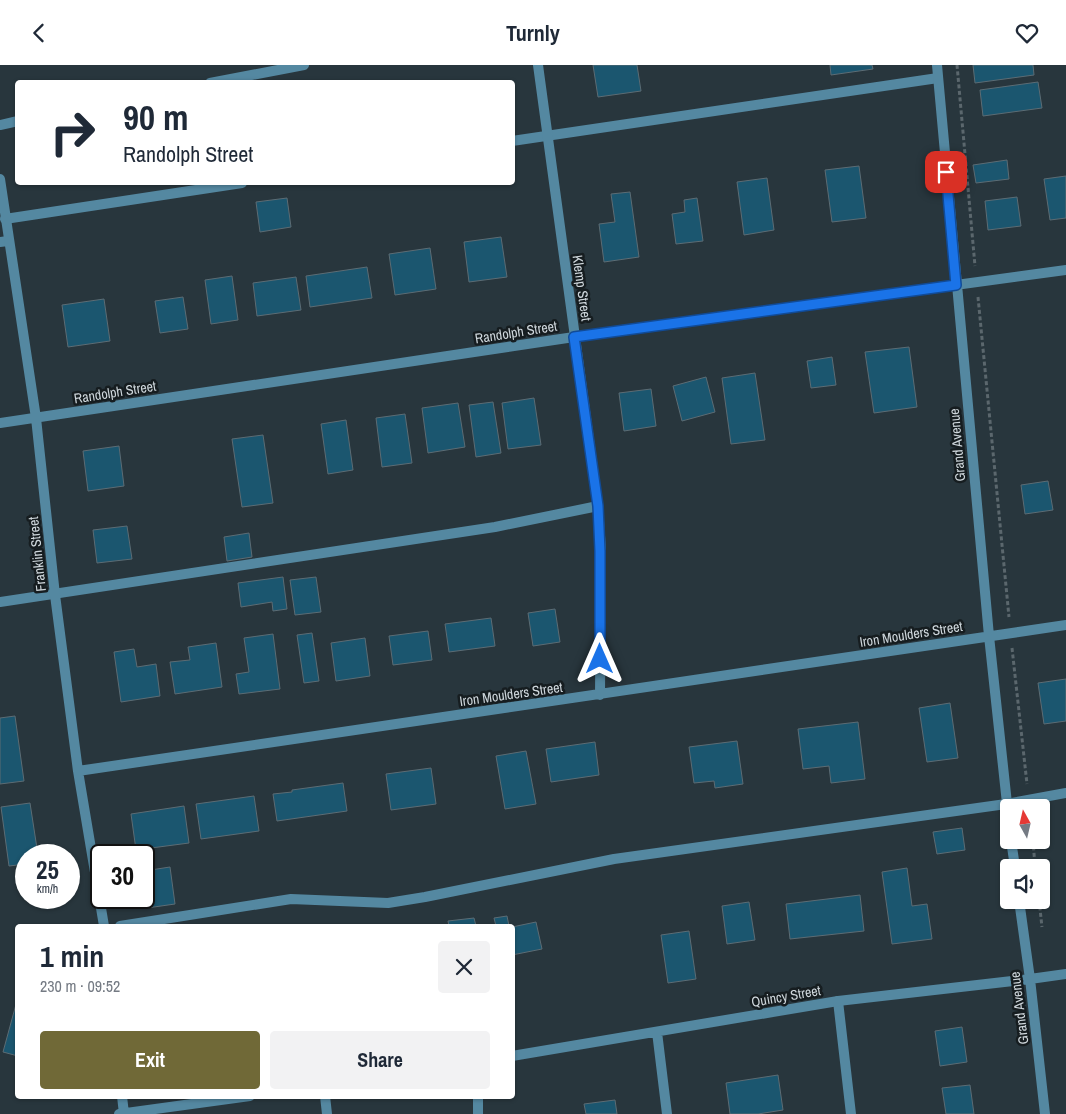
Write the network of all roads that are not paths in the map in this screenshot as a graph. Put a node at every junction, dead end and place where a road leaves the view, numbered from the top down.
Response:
1 (304, 65) edge
2 (538, 65) edge
3 (937, 65) edge
4 (938, 77) junction
5 (226, 80) edge
6 (15, 122) edge
7 (0, 125) edge
8 (548, 135) junction
9 (515, 140) edge
10 (0, 179) edge
11 (229, 185) edge
12 (5, 219) junction
13 (4, 241) edge
14 (1066, 269) edge
15 (956, 285) junction
16 (574, 337) junction
17 (36, 418) junction
18 (0, 423) edge
19 (598, 506) junction
20 (55, 595) junction
21 (0, 602) edge
22 (1066, 625) edge
23 (988, 636) junction
24 (600, 695) junction
25 (78, 771) junction
26 (1066, 793) edge
27 (1006, 799) edge
28 (1033, 799) edge
29 (1000, 804) edge
30 (1020, 909) edge
31 (104, 924) edge
32 (133, 924) edge
33 (1066, 974) edge
34 (1030, 979) junction
35 (838, 1001) junction
36 (657, 1032) junction
37 (515, 1056) edge
38 (122, 1099) edge
39 (229, 1099) edge
40 (324, 1099) edge
41 (478, 1099) edge
42 (123, 1114) edge
43 (327, 1114) edge
44 (478, 1114) edge
45 (667, 1114) edge
46 (851, 1114) edge
47 (1045, 1114) edge

1 - 5 street
2 - 8 street, Klemp Street
3 - 4 street, Grand Avenue
4 - 8 street
4 - 15 street, Grand Avenue
6 - 7 street
8 - 9 street
8 - 16 street, Klemp Street
10 - 12 street, Franklin Street
11 - 12 street
12 - 13 street, Franklin Street
13 - 17 street, Franklin Street
14 - 15 street, Randolph Street
15 - 16 street, Randolph Street
15 - 23 street, Grand Avenue
16 - 17 street, Randolph Street
16 - 19 street, Klemp Street
17 - 18 street, Randolph Street
17 - 20 street, Franklin Street
19 - 20 street
19 - 24 street, Klemp Street
20 - 21 street
20 - 25 street, Franklin Street
22 - 23 street, Iron Moulders Street
23 - 24 street, Iron Moulders Street
23 - 27 street, Grand Avenue
24 - 25 street, Iron Moulders Street
25 - 31 street, Franklin Street
26 - 28 street
29 - 32 street
30 - 34 street, Grand Avenue
33 - 34 street, Quincy Street
34 - 35 street, Quincy Street
34 - 47 street, Grand Avenue
35 - 36 street, Quincy Street
35 - 46 street
36 - 37 street, Quincy Street
36 - 45 street
38 - 42 street
39 - 42 street
40 - 43 street
41 - 44 street

